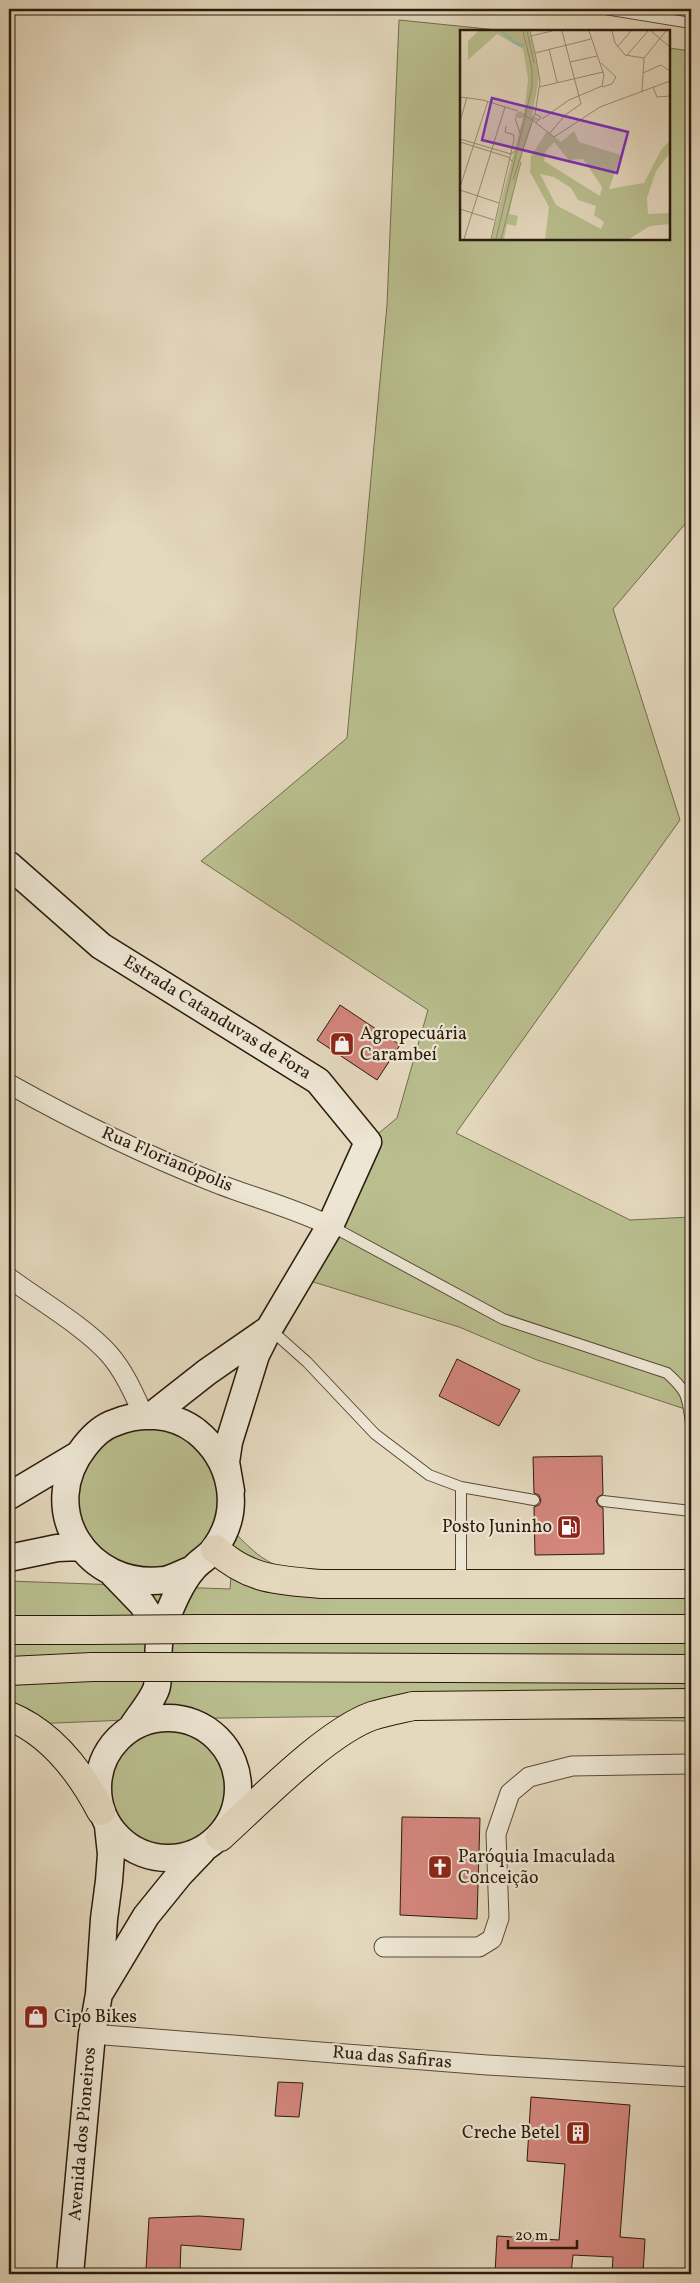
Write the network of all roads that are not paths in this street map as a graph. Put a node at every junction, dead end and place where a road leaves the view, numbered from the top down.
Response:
1 (605, 9) edge
2 (691, 24) edge
3 (9, 864) edge
4 (9, 1084) edge
5 (330, 1226) junction
6 (9, 1278) edge
7 (269, 1329) junction
8 (147, 1415) junction
9 (691, 1423) edge
10 (76, 1456) junction
11 (461, 1487) junction
12 (231, 1491) junction
13 (9, 1496) edge
14 (534, 1500) dead end
15 (603, 1501) dead end
16 (691, 1511) edge
17 (81, 1547) junction
18 (215, 1549) junction
19 (9, 1558) edge
20 (193, 1569) junction
21 (112, 1574) junction
22 (461, 1583) junction
23 (691, 1584) edge
24 (691, 1629) edge
25 (9, 1630) edge
26 (160, 1632) junction
27 (691, 1669) edge
28 (9, 1671) edge
29 (157, 1688) junction
30 (691, 1702) edge
31 (9, 1716) edge
32 (132, 1727) junction
33 (210, 1731) junction
34 (691, 1764) edge
35 (104, 1818) junction
36 (211, 1844) junction
37 (384, 1947) dead end
38 (100, 1994) junction
39 (92, 2034) junction
40 (691, 2077) edge
41 (70, 2274) edge

1 - 2 lane
3 - 5 main road, Estrada Catanduvas de Fora
4 - 5 street, Rua Florianópolis
5 - 7 main road, Estrada Catanduvas de Fora
5 - 9 lane
6 - 8 street
7 - 8 main road
7 - 11 lane
7 - 12 main road, Estrada Catanduvas de Fora
8 - 10 main road
8 - 12 main road
10 - 13 main road
10 - 17 main road
11 - 14 lane
11 - 22 lane
12 - 18 main road
15 - 16 lane
17 - 19 main road
17 - 21 main road
18 - 20 main road
18 - 22 highway
20 - 21 main road
20 - 26 main road
21 - 26 main road
22 - 23 highway
24 - 25 highway, bridge
26 - 29 main road
27 - 28 highway, bridge
29 - 32 main road
29 - 33 main road
30 - 36 highway
31 - 35 highway
32 - 33 main road
32 - 35 main road
33 - 36 main road
34 - 37 street
35 - 36 main road
35 - 38 main road
36 - 38 main road
38 - 39 main road, Avenida dos Pioneiros
39 - 40 street, Rua das Safiras
39 - 41 main road, Avenida dos Pioneiros

